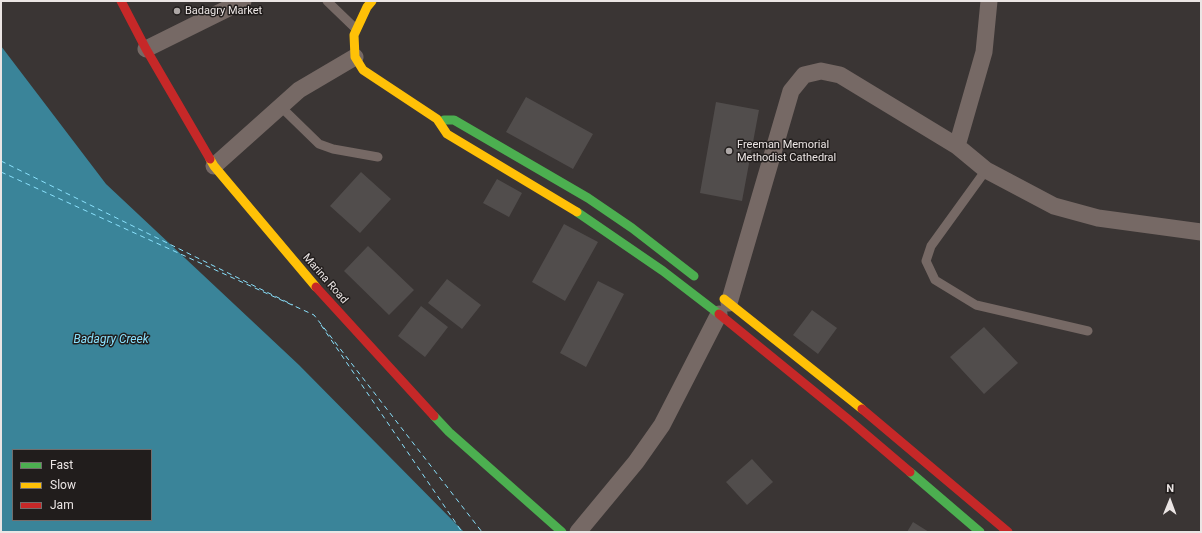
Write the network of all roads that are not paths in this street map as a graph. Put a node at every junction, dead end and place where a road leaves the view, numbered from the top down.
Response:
1 (121, 1) edge
2 (243, 1) edge
3 (327, 1) edge
4 (372, 1) edge
5 (990, 1) edge
6 (356, 30) junction
7 (146, 49) junction
8 (355, 57) junction
9 (281, 107) junction
10 (437, 119) junction
11 (957, 146) junction
12 (378, 156) dead end
13 (214, 166) junction
14 (986, 170) junction
15 (1201, 232) edge
16 (704, 283) dead end
17 (721, 303) junction
18 (1088, 331) dead end
19 (860, 407) junction
20 (849, 420) junction
21 (562, 532) edge
22 (578, 532) edge
23 (980, 532) edge
24 (1008, 532) edge

1 - 7 street, Marina Road
2 - 7 street
3 - 6 lane
4 - 6 street
5 - 11 street
6 - 8 street
7 - 13 street, Marina Road
8 - 9 street
8 - 10 street
9 - 12 lane
9 - 13 street
10 - 16 street
10 - 17 street
11 - 14 street
11 - 17 street
13 - 21 street, Marina Road
14 - 15 street
14 - 18 lane
17 - 19 street
17 - 20 street
17 - 22 street
19 - 20 street
19 - 24 street
20 - 23 street

